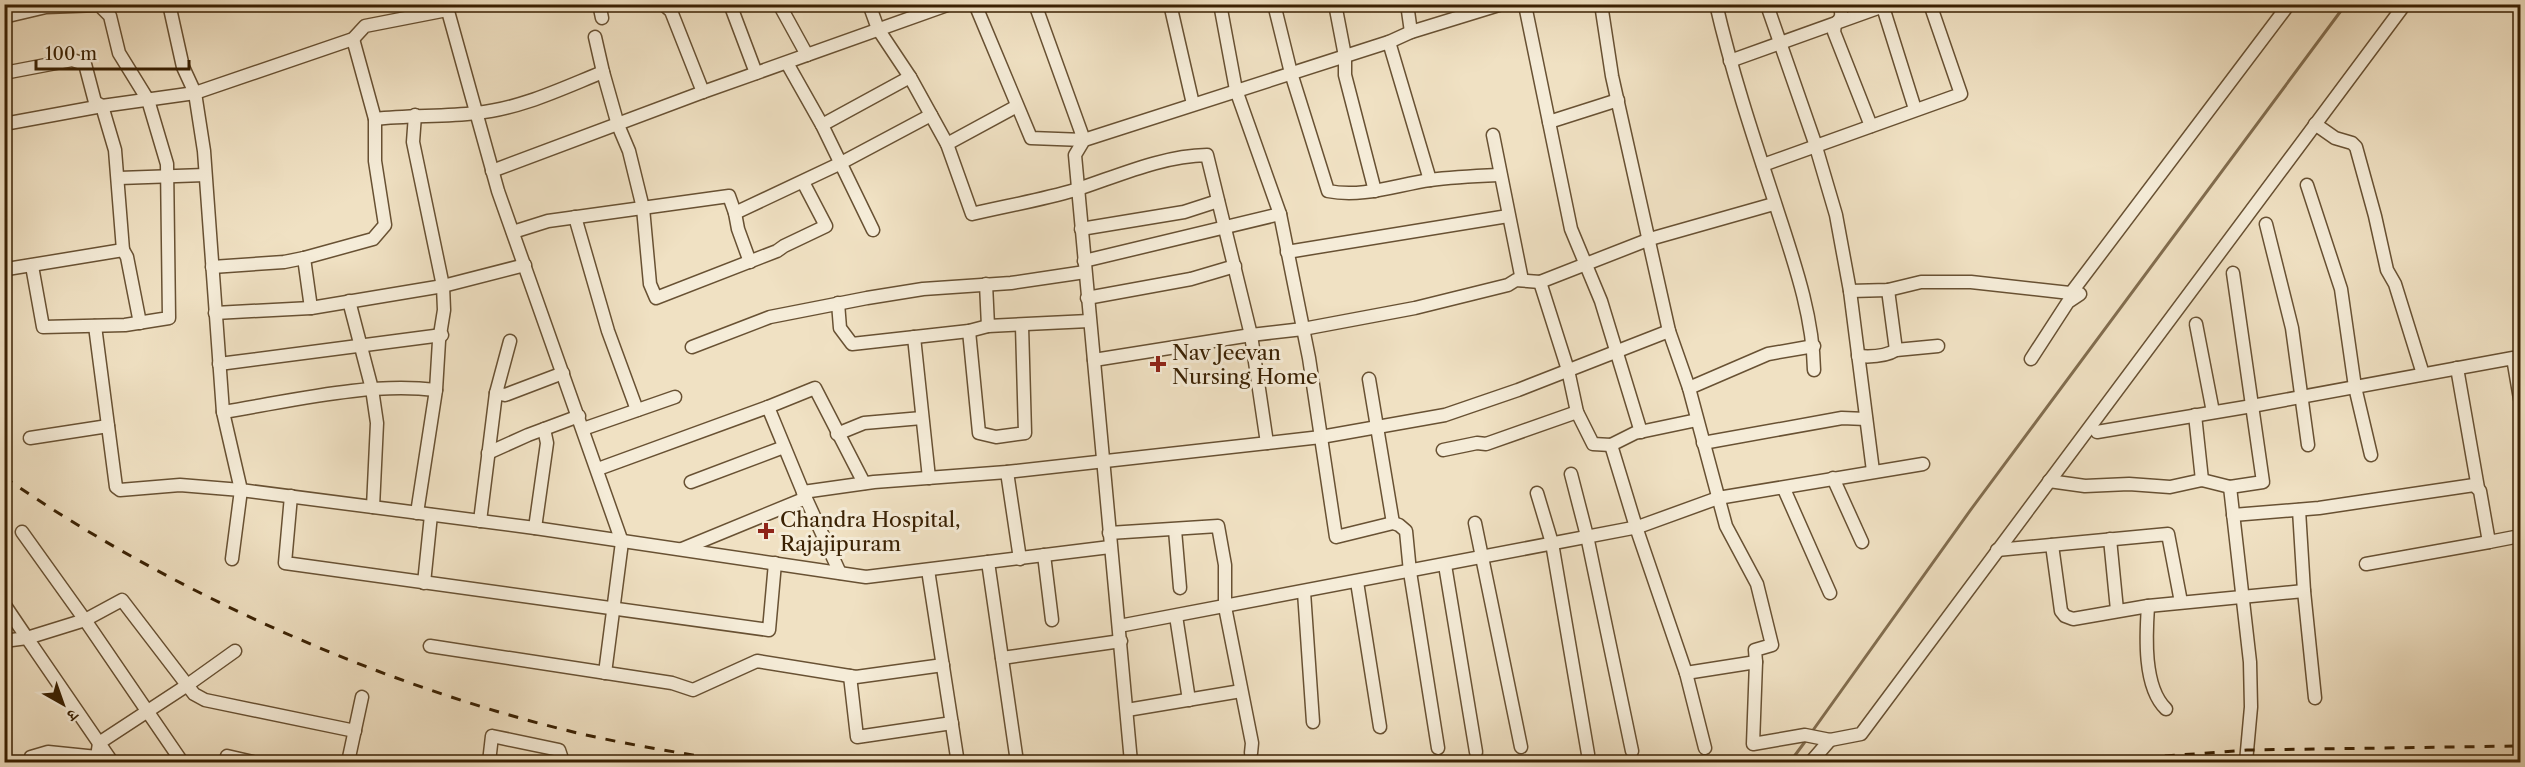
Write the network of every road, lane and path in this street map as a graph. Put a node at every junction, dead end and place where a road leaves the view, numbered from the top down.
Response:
1 (9, 4) edge
2 (169, 4) edge
3 (599, 4) edge
4 (663, 4) edge
5 (730, 4) edge
6 (779, 4) edge
7 (869, 4) edge
8 (950, 4) edge
9 (975, 4) edge
10 (1035, 4) edge
11 (1170, 4) edge
12 (1220, 4) edge
13 (1274, 4) edge
14 (1335, 4) edge
15 (1407, 4) edge
16 (1502, 4) edge
17 (1530, 4) edge
18 (1600, 4) edge
19 (1716, 4) edge
20 (1839, 4) edge
21 (1930, 4) edge
22 (2289, 4) edge
23 (2405, 4) edge
24 (99, 5) edge
25 (1885, 5) edge
26 (46, 6) edge
27 (447, 7) edge
28 (1768, 8) dead end
29 (602, 18) dead end
30 (1838, 21) junction
31 (878, 29) junction
32 (1411, 32) junction
33 (595, 37) dead end
34 (353, 39) junction
35 (1389, 42) junction
36 (1780, 42) junction
37 (807, 55) junction
38 (1345, 56) junction
39 (1730, 61) junction
40 (787, 63) junction
41 (603, 72) junction
42 (4, 73) edge
43 (756, 73) junction
44 (1291, 73) junction
45 (910, 77) junction
46 (1236, 90) junction
47 (703, 92) junction
48 (195, 93) junction
49 (148, 100) junction
50 (1618, 100) junction
51 (1193, 104) junction
52 (102, 106) junction
53 (1017, 106) junction
54 (1915, 109) junction
55 (477, 113) junction
56 (415, 115) junction
57 (931, 115) junction
58 (375, 119) junction
59 (1549, 122) junction
60 (4, 124) edge
61 (2314, 124) junction
62 (618, 125) junction
63 (822, 125) junction
64 (1871, 126) junction
65 (1493, 135) dead end
66 (1084, 140) junction
67 (947, 144) junction
68 (1815, 145) junction
69 (839, 164) junction
70 (1763, 165) junction
71 (492, 171) junction
72 (206, 175) junction
73 (1500, 175) junction
74 (167, 177) junction
75 (119, 178) junction
76 (1430, 180) junction
77 (803, 182) junction
78 (2307, 185) dead end
79 (1078, 189) junction
80 (1375, 191) junction
81 (1218, 201) junction
82 (1770, 205) dead end
83 (643, 208) junction
84 (735, 213) junction
85 (1280, 214) junction
86 (1508, 216) junction
87 (575, 217) junction
88 (2266, 224) dead end
89 (1225, 226) junction
90 (873, 230) dead end
91 (1081, 230) junction
92 (513, 232) junction
93 (1650, 239) junction
94 (123, 250) junction
95 (1287, 252) junction
96 (304, 258) junction
97 (750, 262) junction
98 (525, 265) junction
99 (1586, 265) junction
100 (32, 266) junction
101 (1085, 266) junction
102 (1235, 266) junction
103 (212, 267) junction
104 (5, 268) edge
105 (2233, 273) dead end
106 (1522, 279) junction
107 (1540, 282) junction
108 (986, 284) junction
109 (443, 286) junction
110 (1888, 290) junction
111 (1850, 291) junction
112 (2080, 294) junction
113 (1087, 298) junction
114 (349, 301) junction
115 (838, 303) junction
116 (311, 308) junction
117 (215, 313) junction
118 (1089, 321) junction
119 (140, 323) junction
120 (2196, 324) dead end
121 (95, 326) junction
122 (988, 326) junction
123 (1022, 326) junction
124 (1303, 329) junction
125 (969, 331) junction
126 (1669, 331) junction
127 (441, 335) junction
128 (1251, 335) junction
129 (914, 337) junction
130 (510, 341) dead end
131 (1814, 346) junction
132 (1938, 346) dead end
133 (360, 347) junction
134 (692, 347) dead end
135 (1896, 350) junction
136 (1616, 352) junction
137 (1858, 356) junction
138 (2031, 359) dead end
139 (1094, 360) junction
140 (219, 364) junction
141 (2457, 368) junction
142 (1568, 370) junction
143 (1814, 370) dead end
144 (563, 373) junction
145 (2423, 374) junction
146 (1369, 379) dead end
147 (2355, 387) junction
148 (1689, 388) junction
149 (372, 389) junction
150 (436, 390) junction
151 (496, 393) junction
152 (675, 397) dead end
153 (2301, 397) junction
154 (2520, 399) edge
155 (2252, 406) junction
156 (768, 407) junction
157 (637, 410) junction
158 (223, 412) junction
159 (1577, 412) junction
160 (2213, 412) junction
161 (579, 416) junction
162 (2195, 416) junction
163 (922, 418) junction
164 (1866, 418) junction
165 (1697, 420) junction
166 (108, 426) junction
167 (1377, 427) junction
168 (544, 429) junction
169 (583, 429) junction
170 (1641, 432) junction
171 (2097, 432) dead end
172 (837, 434) junction
173 (1321, 437) junction
174 (30, 438) dead end
175 (1267, 443) junction
176 (1703, 443) junction
177 (1611, 445) junction
178 (2308, 446) dead end
179 (784, 447) junction
180 (1443, 450) dead end
181 (488, 453) junction
182 (2371, 455) dead end
183 (1102, 461) junction
184 (1923, 464) dead end
185 (598, 469) junction
186 (1873, 471) junction
187 (1007, 472) junction
188 (1571, 474) dead end
189 (929, 478) junction
190 (1833, 478) junction
191 (2202, 480) junction
192 (2049, 481) junction
193 (691, 482) dead end
194 (864, 483) junction
195 (2230, 488) junction
196 (2478, 488) junction
197 (1784, 489) junction
198 (242, 490) junction
199 (1537, 494) dead end
200 (804, 495) junction
201 (291, 496) junction
202 (1718, 498) junction
203 (373, 507) junction
204 (2299, 510) junction
205 (417, 513) junction
206 (431, 515) junction
207 (2234, 515) junction
208 (480, 520) junction
209 (1393, 523) junction
210 (1475, 523) dead end
211 (1636, 527) junction
212 (535, 528) junction
213 (1175, 530) junction
214 (22, 532) dead end
215 (1109, 533) junction
216 (1587, 536) junction
217 (2520, 536) edge
218 (2110, 539) junction
219 (622, 542) junction
220 (1862, 542) dead end
221 (2488, 542) junction
222 (1552, 543) junction
223 (2052, 545) junction
224 (1110, 547) junction
225 (681, 550) junction
226 (1997, 550) junction
227 (1044, 555) junction
228 (1482, 557) junction
229 (232, 559) dead end
230 (1020, 559) junction
231 (988, 562) junction
232 (775, 563) junction
233 (2366, 564) dead end
234 (1445, 565) junction
235 (928, 570) junction
236 (1410, 572) junction
237 (840, 573) junction
238 (1357, 582) junction
239 (424, 583) junction
240 (1180, 588) dead end
241 (2304, 591) junction
242 (1304, 592) junction
243 (1830, 593) dead end
244 (2243, 598) junction
245 (2181, 602) junction
246 (4, 604) edge
247 (2148, 606) junction
248 (1225, 607) junction
249 (614, 609) junction
250 (2117, 610) junction
251 (1176, 616) junction
252 (85, 620) junction
253 (1052, 620) dead end
254 (1119, 626) junction
255 (27, 638) junction
256 (4, 641) edge
257 (1120, 641) junction
258 (430, 645) dead end
259 (235, 651) dead end
260 (1002, 658) junction
261 (1756, 663) junction
262 (943, 665) junction
263 (605, 673) junction
264 (1686, 673) junction
265 (850, 676) junction
266 (186, 686) junction
267 (1241, 691) junction
268 (362, 697) dead end
269 (2315, 698) dead end
270 (1189, 700) junction
271 (2166, 709) dead end
272 (1127, 710) junction
273 (146, 711) junction
274 (1313, 722) dead end
275 (952, 723) junction
276 (1380, 727) dead end
277 (354, 731) junction
278 (1830, 740) junction
279 (1521, 747) dead end
280 (1438, 748) dead end
281 (1705, 748) dead end
282 (1632, 751) dead end
283 (1476, 752) dead end
284 (1251, 753) dead end
285 (1588, 754) dead end
286 (1016, 755) dead end
287 (102, 756) edge
288 (227, 756) dead end
289 (957, 757) dead end
290 (31, 762) edge
291 (182, 762) edge
292 (254, 762) edge
293 (348, 762) edge
294 (489, 762) edge
295 (563, 762) edge
296 (1131, 762) edge
297 (1811, 762) edge
298 (2246, 762) edge

1 - 26 street
2 - 48 street
3 - 29 street
4 - 47 street
5 - 43 street
6 - 37 street
7 - 31 street
8 - 31 street
9 - 53 street
10 - 66 street
11 - 51 street
12 - 46 street
13 - 44 street
14 - 38 street
15 - 32 street
16 - 32 street
17 - 59 street
18 - 50 street
19 - 39 street
20 - 30 street
21 - 54 street
22 - 112 street
23 - 61 street
24 - 26 street
24 - 49 street
25 - 30 street
25 - 54 street
27 - 34 street
27 - 55 street
28 - 36 street
30 - 36 street
30 - 64 street
31 - 37 street
31 - 45 street
32 - 35 street
33 - 41 street
34 - 48 street
34 - 58 street
35 - 38 street
35 - 76 street
36 - 39 street
36 - 68 street
37 - 40 street
38 - 44 street
38 - 80 street
39 - 70 street
40 - 43 street
40 - 63 street
41 - 55 street
41 - 62 street
42 - 52 street
43 - 47 street
44 - 46 street
44 - 80 street
45 - 57 street
45 - 63 street
46 - 51 street
46 - 85 street
47 - 62 street
48 - 49 street
48 - 72 street
49 - 52 street
49 - 74 street
50 - 59 street
50 - 93 street
51 - 66 street
52 - 60 street
52 - 75 street
53 - 66 street
53 - 67 street
54 - 64 street
55 - 56 street
55 - 71 street
56 - 58 street
56 - 109 street
57 - 67 street
57 - 69 street
58 - 96 street
59 - 99 street
61 - 145 street
61 - 192 street
62 - 71 street
62 - 83 street
63 - 69 street
64 - 68 street
65 - 73 street
66 - 79 street
67 - 79 street
68 - 70 street
68 - 111 street
69 - 77 street
69 - 90 street
70 - 131 street
71 - 92 street
72 - 74 street
72 - 103 street
73 - 76 street
73 - 86 street
74 - 75 street
74 - 119 street
75 - 94 street
76 - 80 street
77 - 84 street
77 - 97 street
78 - 147 street
79 - 81 street
79 - 91 street
81 - 89 street
81 - 91 street
82 - 93 street
83 - 84 street
83 - 87 street
83 - 97 street
84 - 97 street
85 - 89 street
85 - 95 street
86 - 95 street
86 - 106 street
87 - 92 street
87 - 157 street
88 - 153 street
89 - 101 street
89 - 102 street
91 - 101 street
92 - 98 street
93 - 99 street
93 - 126 street
94 - 100 street
94 - 119 street
95 - 124 street
96 - 103 street
96 - 116 street
98 - 109 street
98 - 144 street
99 - 107 street
99 - 136 street
100 - 104 street
100 - 121 street
101 - 108 street
101 - 113 street
102 - 113 street
102 - 128 street
103 - 117 street
105 - 155 street
106 - 107 street
106 - 124 street
107 - 142 street
108 - 115 street
108 - 122 street
109 - 114 street
109 - 127 street
110 - 111 street
110 - 112 street
110 - 135 street
111 - 137 street
112 - 138 street
113 - 118 street
114 - 116 street
114 - 133 street
115 - 129 street
115 - 134 street
116 - 117 street
117 - 140 street
118 - 123 street
118 - 139 street
119 - 121 street
120 - 160 street
121 - 166 street
122 - 123 street
122 - 125 street
123 - 125 street
124 - 128 street
124 - 173 street
125 - 129 street
126 - 136 street
126 - 148 street
127 - 133 street
127 - 150 street
128 - 139 street
128 - 175 street
129 - 163 street
130 - 151 street
131 - 143 street
131 - 148 street
132 - 135 street
133 - 140 street
133 - 149 street
135 - 137 street
136 - 142 street
136 - 170 street
137 - 164 street
139 - 183 street
140 - 158 street
141 - 145 street
141 - 154 street
141 - 196 street
142 - 159 street
142 - 167 street
144 - 151 street
144 - 161 street
145 - 147 street
146 - 167 street
147 - 153 street
147 - 182 street
148 - 165 street
149 - 150 street
149 - 158 street
149 - 203 street
150 - 205 street
151 - 181 street
152 - 157 street
153 - 155 street
153 - 178 street
155 - 160 street
155 - 195 street
156 - 172 street
156 - 179 street
156 - 185 street
157 - 169 street
158 - 198 street
159 - 177 street
159 - 180 street
160 - 162 street
161 - 168 street
161 - 169 street
162 - 171 street
162 - 191 street
163 - 172 street
163 - 189 street
164 - 176 street
164 - 186 street
165 - 170 street
165 - 176 street
166 - 174 street
166 - 198 street
167 - 173 street
167 - 209 street
168 - 181 street
168 - 212 street
169 - 185 street
170 - 177 street
172 - 194 street
173 - 175 street
173 - 209 street
175 - 183 street
176 - 202 street
177 - 211 street
179 - 193 street
179 - 200 street
181 - 208 street
183 - 187 street
183 - 215 street
184 - 186 street
185 - 219 street
186 - 190 street
187 - 189 street
187 - 230 street
188 - 216 street
189 - 194 street
190 - 197 street
190 - 220 street
191 - 192 street
191 - 195 street
192 - 226 street
194 - 200 street
195 - 207 street
196 - 204 street
196 - 221 street
197 - 202 street
197 - 243 street
198 - 201 street
198 - 229 street
199 - 222 street
200 - 225 street
200 - 237 street
201 - 203 street
201 - 239 street
202 - 211 street
202 - 261 street
203 - 205 street
204 - 207 street
204 - 241 street
205 - 206 street
206 - 208 street
206 - 239 street
207 - 244 street
208 - 212 street
209 - 236 street
210 - 228 street
211 - 216 street
211 - 264 street
212 - 219 street
213 - 215 street
213 - 240 street
213 - 248 street
214 - 252 street
215 - 224 street
216 - 222 street
216 - 282 street
217 - 221 street
218 - 223 street
218 - 245 street
218 - 250 street
219 - 225 street
219 - 249 street
221 - 233 street
222 - 228 street
222 - 285 street
223 - 226 street
223 - 250 street
224 - 227 street
224 - 254 street
225 - 232 street
226 - 278 street
227 - 230 street
227 - 253 street
228 - 234 street
228 - 279 street
230 - 231 street
231 - 235 street
231 - 260 street
232 - 237 street
232 - 249 street
234 - 236 street
234 - 283 street
235 - 237 street
235 - 262 street
236 - 238 street
236 - 280 street
238 - 242 street
238 - 276 street
239 - 249 street
241 - 244 street
241 - 269 street
242 - 248 street
242 - 274 street
244 - 245 street
244 - 298 street
245 - 247 street
246 - 255 street
247 - 250 street
247 - 271 street
248 - 251 street
248 - 267 street
249 - 263 street
251 - 254 street
251 - 270 street
252 - 255 street
252 - 266 street
252 - 273 street
254 - 257 street
255 - 256 street
255 - 287 street
257 - 260 street
257 - 272 street
258 - 263 street
259 - 266 street
260 - 286 street
261 - 264 street
261 - 278 street
262 - 265 street
262 - 275 street
263 - 265 street
264 - 281 street
265 - 275 street
266 - 273 street
266 - 277 street
267 - 270 street
267 - 284 street
268 - 277 street
270 - 272 street
272 - 296 street
273 - 287 street
273 - 291 street
275 - 289 street
277 - 293 street
278 - 297 street
287 - 290 street
288 - 292 street
294 - 295 street

